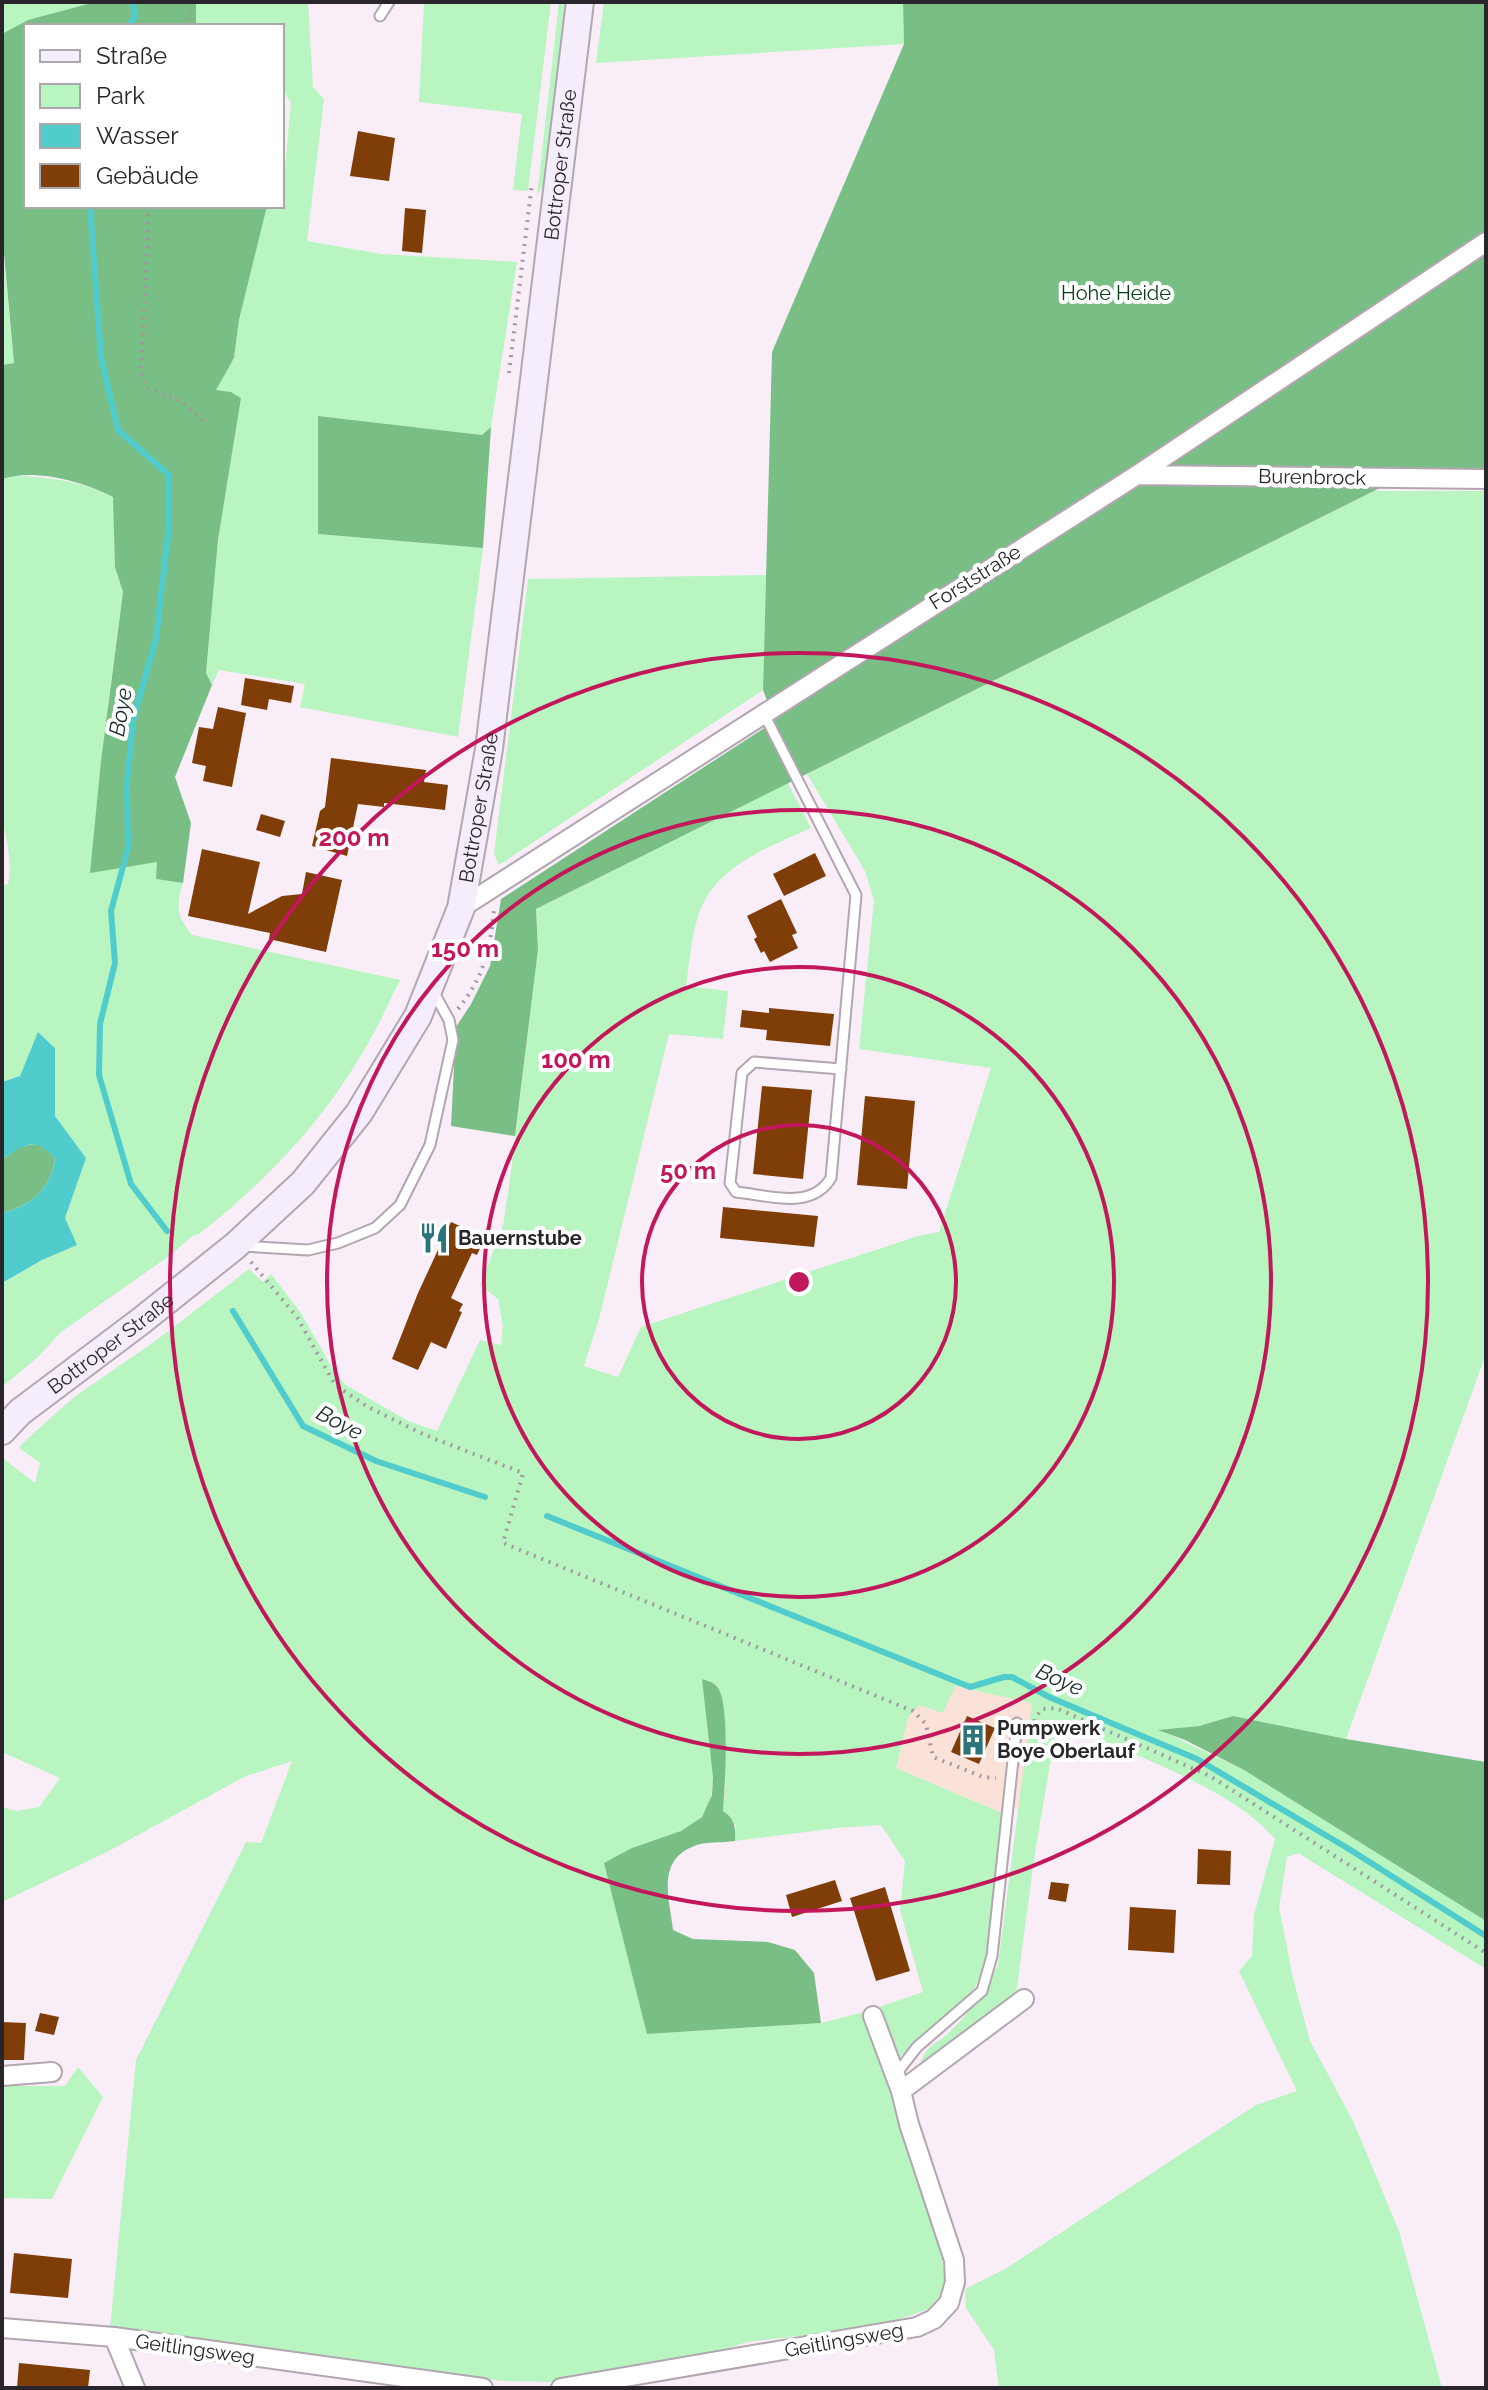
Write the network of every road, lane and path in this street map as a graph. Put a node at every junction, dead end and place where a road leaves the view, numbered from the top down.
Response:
1 (191, 2) edge
2 (389, 2) edge
3 (580, 2) edge
4 (380, 16) dead end
5 (192, 24) edge
6 (534, 171) dead end
7 (149, 208) edge
8 (1486, 242) edge
9 (509, 375) dead end
10 (208, 425) dead end
11 (1137, 475) junction
12 (1486, 479) edge
13 (763, 712) junction
14 (461, 908) junction
15 (430, 986) junction
16 (841, 1069) junction
17 (243, 1254) junction
18 (2, 1431) edge
19 (1017, 1723) dead end
20 (1033, 1734) dead end
21 (1011, 1778) junction
22 (1486, 1953) edge
23 (1024, 1999) dead end
24 (873, 2016) dead end
25 (52, 2072) dead end
26 (2, 2076) edge
27 (898, 2083) junction
28 (2, 2328) edge
29 (114, 2337) junction
30 (135, 2388) edge
31 (483, 2388) edge
32 (561, 2388) edge

1 - 5 path
2 - 4 lane
3 - 14 main road, Bottroper Straße
6 - 9 path
7 - 10 path
8 - 11 street, Forststraße
11 - 12 street, Burenbrock
11 - 13 street, Forststraße
13 - 14 street, Forststraße
13 - 16 lane
14 - 15 main road, Bottroper Straße
15 - 17 main road, Bottroper Straße
15 - 17 lane
16 - 16 lane
17 - 18 main road, Bottroper Straße
17 - 21 path
19 - 21 lane
20 - 22 path
21 - 27 lane
23 - 27 street
24 - 27 street, Geitlingsweg
25 - 26 street
27 - 32 street, Geitlingsweg
28 - 29 street, Geitlingsweg
29 - 30 street
29 - 31 street, Geitlingsweg

